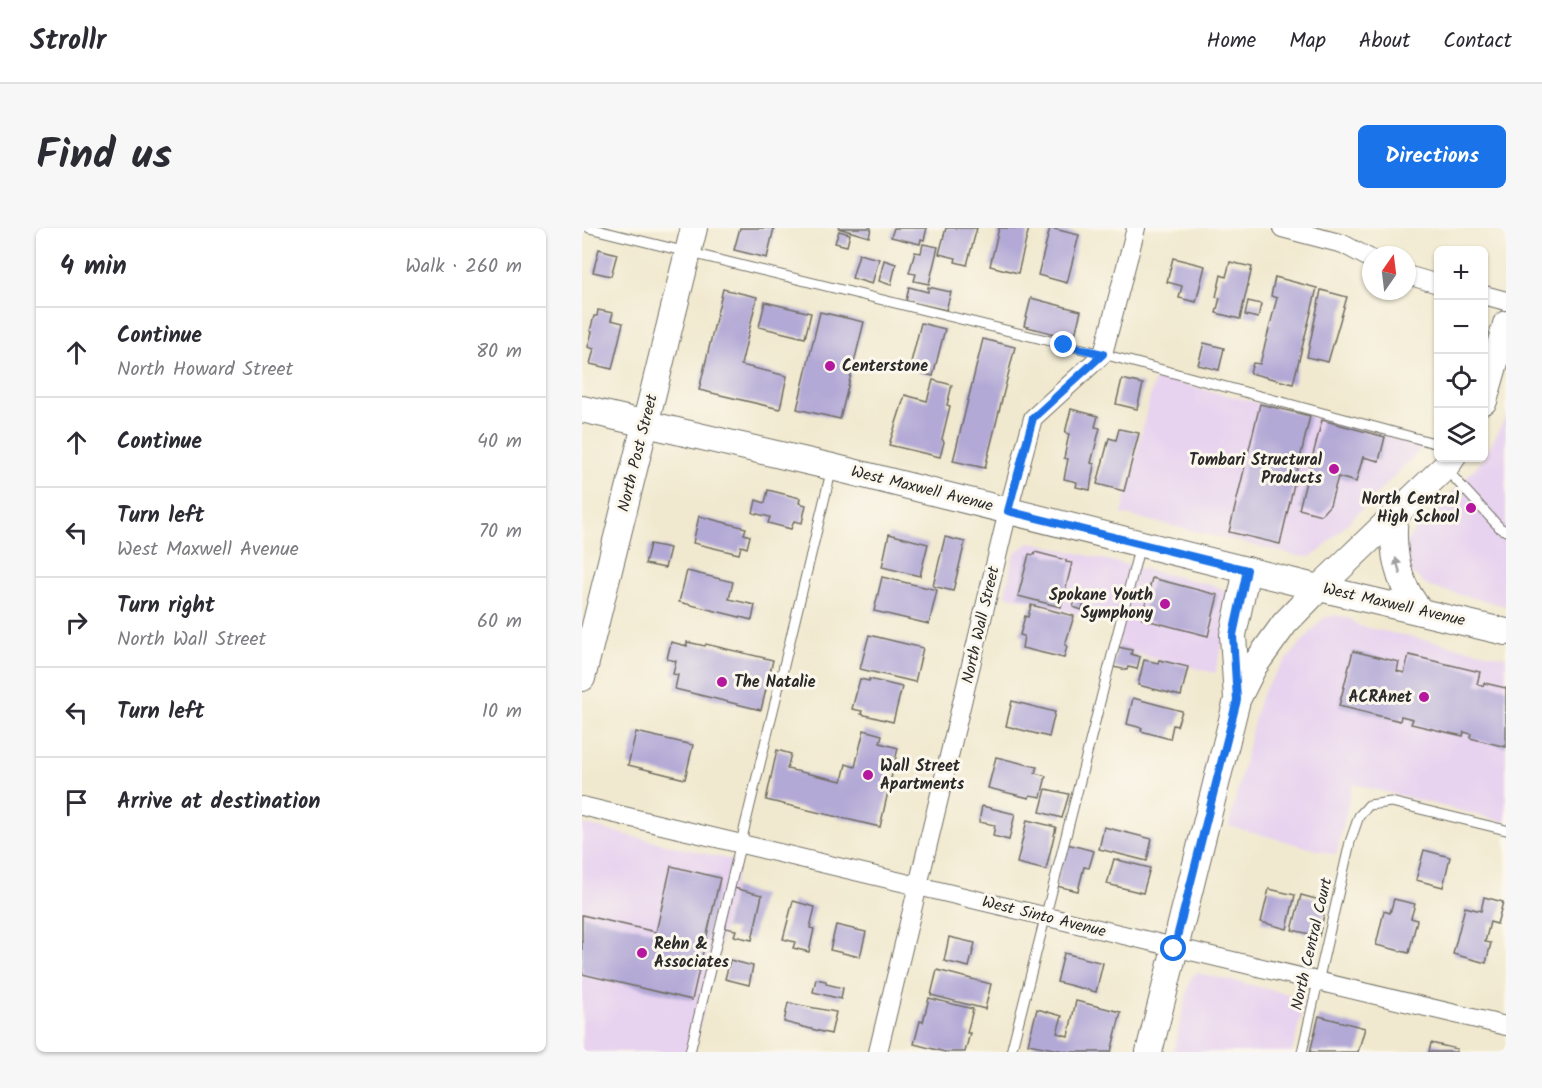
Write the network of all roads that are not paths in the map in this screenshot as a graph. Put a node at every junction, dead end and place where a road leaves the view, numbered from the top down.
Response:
1 (589, 228) edge
2 (694, 228) edge
3 (1136, 228) edge
4 (1282, 228) edge
5 (688, 253) junction
6 (1362, 254) edge
7 (1416, 278) edge
8 (1434, 283) edge
9 (1488, 296) edge
10 (1506, 301) edge
11 (1506, 324) edge
12 (1103, 354) junction
13 (1488, 387) edge
14 (582, 409) edge
15 (645, 424) junction
16 (1434, 453) edge
17 (1440, 462) edge
18 (1450, 462) edge
19 (832, 467) junction
20 (1008, 511) junction
21 (1395, 514) junction
22 (1506, 531) edge
23 (1140, 543) junction
24 (1247, 570) junction
25 (1319, 588) junction
26 (1421, 612) junction
27 (1506, 632) edge
28 (582, 678) edge
29 (1237, 700) junction
30 (582, 806) edge
31 (1506, 830) edge
32 (741, 844) junction
33 (918, 886) junction
34 (1045, 917) junction
35 (1174, 949) junction
36 (1319, 982) junction
37 (1506, 1026) edge
38 (690, 1052) edge
39 (878, 1052) edge
40 (1011, 1052) edge
41 (1149, 1052) edge
42 (1302, 1052) edge

1 - 5 lane
2 - 5 street, North Post Street
3 - 12 street
4 - 6 street
5 - 12 lane
5 - 15 street, North Post Street
7 - 8 street
9 - 10 street
11 - 13 street
12 - 16 lane
12 - 20 street, North Wall Street
14 - 15 street, West Maxwell Avenue
15 - 19 street, West Maxwell Avenue
15 - 28 street, North Post Street
17 - 21 street
18 - 22 lane
19 - 20 street, West Maxwell Avenue
19 - 32 lane
20 - 23 street, West Maxwell Avenue
20 - 33 street, North Wall Street
21 - 25 street
26 -> 21 street
23 - 24 street, West Maxwell Avenue
23 - 34 lane
24 - 25 street, West Maxwell Avenue
24 - 29 street
25 - 26 street, West Maxwell Avenue
25 - 29 street
26 - 27 street, West Maxwell Avenue
29 - 35 street
30 - 32 street, West Sinto Avenue
31 - 36 lane, North Central Court
32 - 33 street, West Sinto Avenue
32 - 38 lane
33 - 34 street, West Sinto Avenue
33 - 39 street, North Wall Street
34 - 35 street, West Sinto Avenue
34 - 40 lane
35 - 36 street, West Sinto Avenue
35 - 41 street
36 - 37 street, West Sinto Avenue
36 - 42 lane, North Central Court

